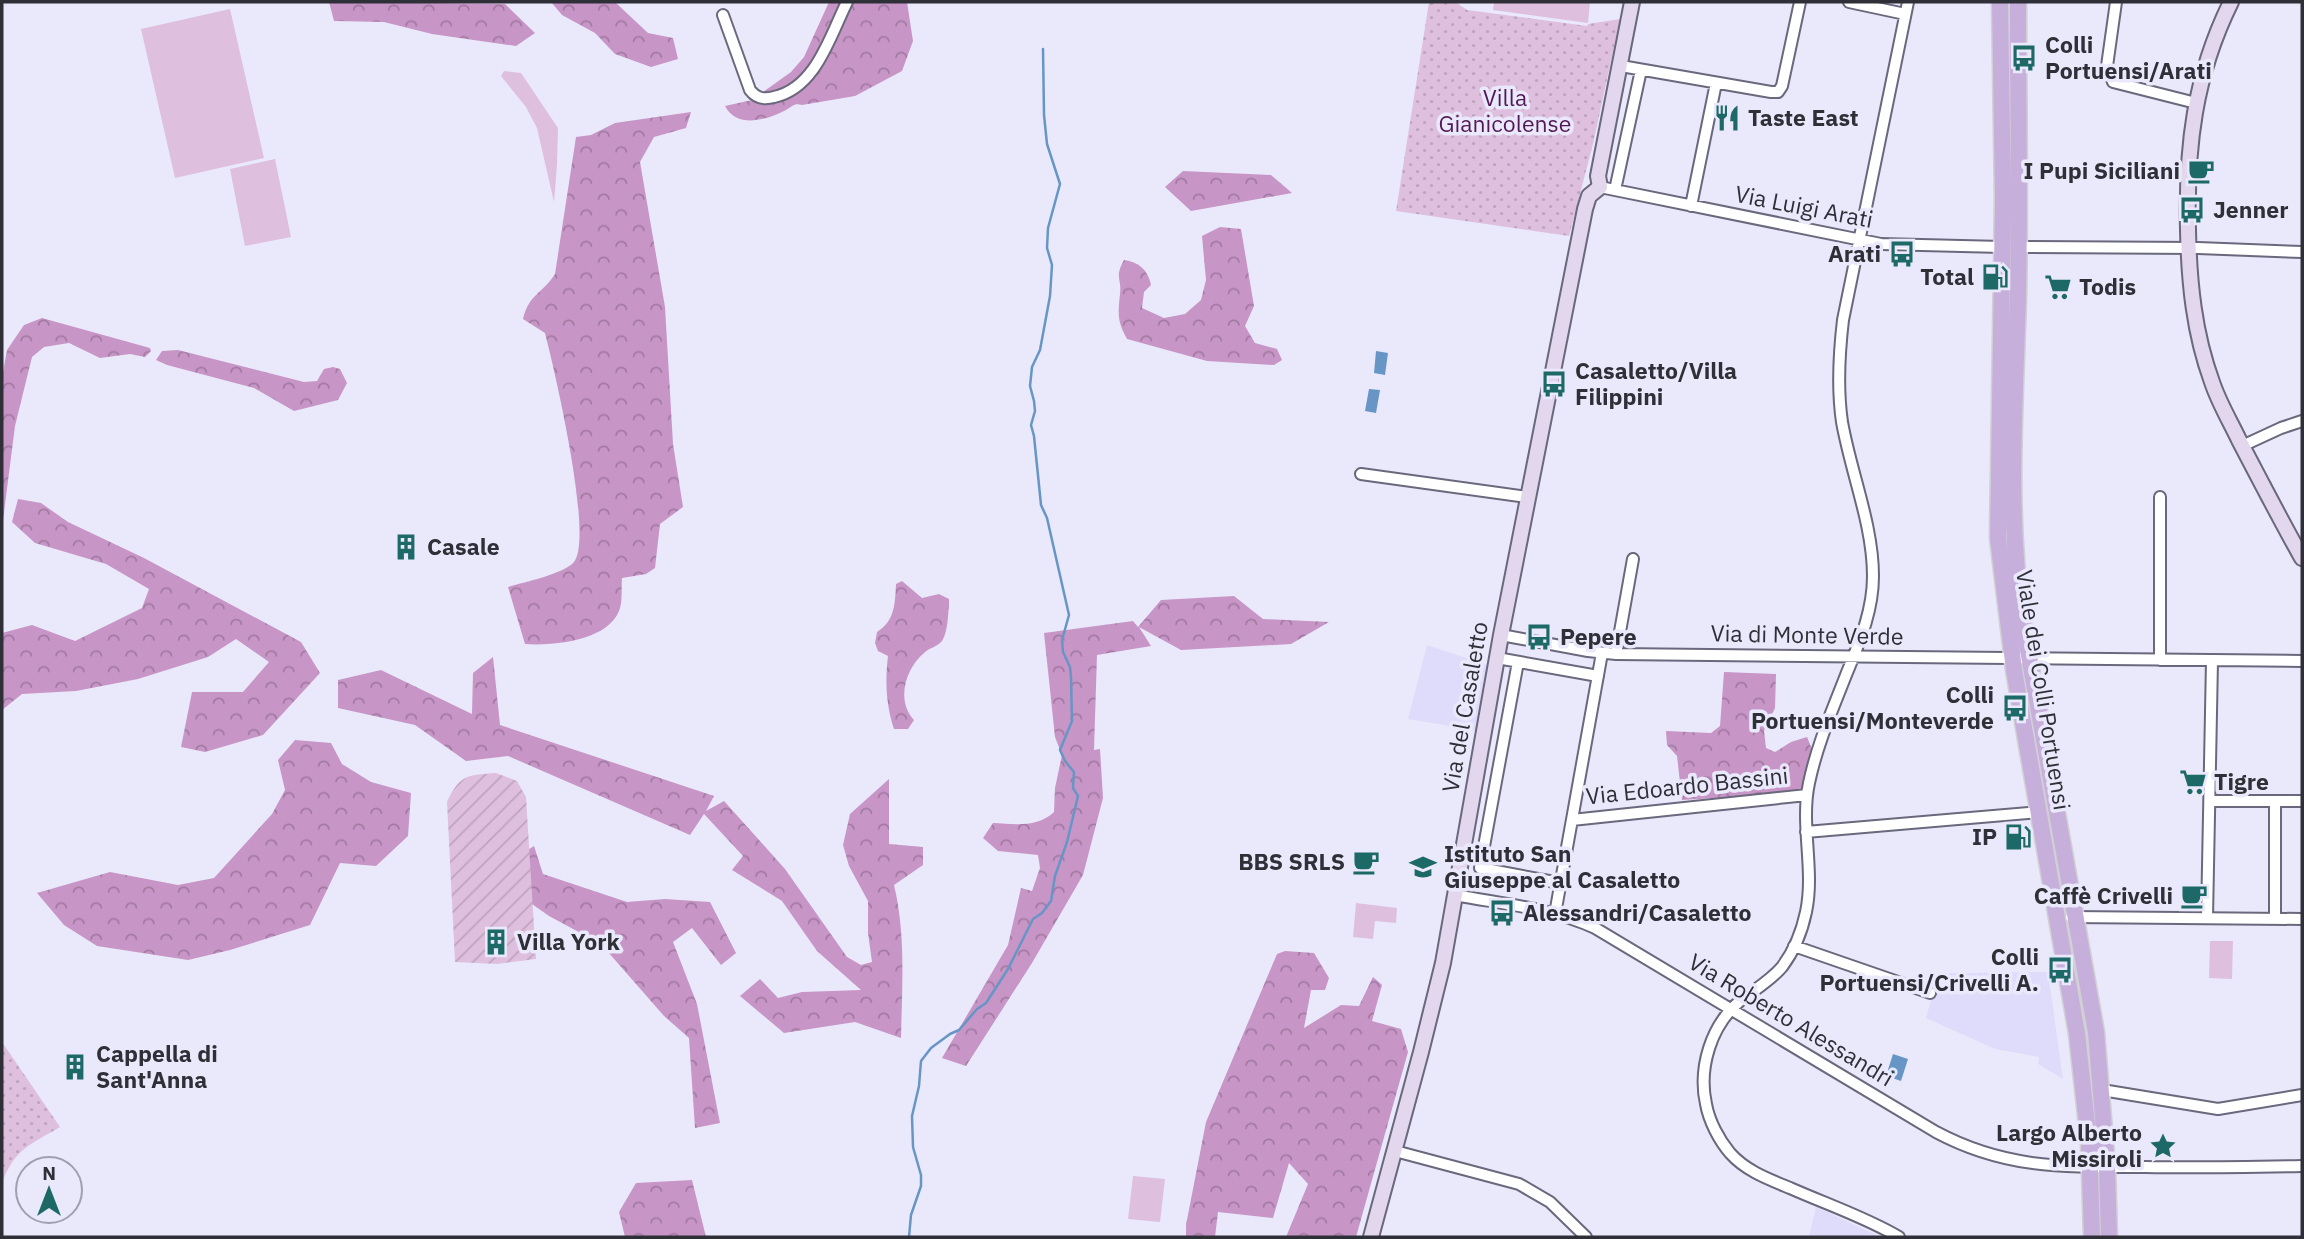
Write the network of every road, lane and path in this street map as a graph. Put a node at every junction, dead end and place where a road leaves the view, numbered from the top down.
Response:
1 (847, 2) edge
2 (1632, 2) edge
3 (1800, 2) edge
4 (1849, 2) edge
5 (1908, 2) edge
6 (2000, 2) edge
7 (2018, 2) edge
8 (2116, 2) edge
9 (2231, 2) edge
10 (1905, 14) junction
11 (723, 15) dead end
12 (1620, 66) junction
13 (1641, 70) junction
14 (2018, 71) junction
15 (2000, 72) junction
16 (1716, 83) junction
17 (2196, 103) junction
18 (1600, 187) junction
19 (1615, 190) junction
20 (1691, 206) junction
21 (1860, 239) junction
22 (2002, 247) junction
23 (2019, 247) junction
24 (2188, 248) junction
25 (2302, 252) edge
26 (2010, 286) junction
27 (2302, 421) edge
28 (2242, 446) junction
29 (2007, 468) junction
30 (1360, 474) dead end
31 (1527, 497) junction
32 (2161, 498) dead end
33 (2302, 558) edge
34 (1633, 559) dead end
35 (1501, 635) junction
36 (1602, 653) junction
37 (1616, 654) junction
38 (1853, 657) junction
39 (1497, 658) junction
40 (2012, 659) junction
41 (2030, 660) junction
42 (2160, 660) junction
43 (2212, 661) junction
44 (2302, 661) edge
45 (1518, 662) junction
46 (1598, 676) junction
47 (1807, 795) junction
48 (2211, 801) junction
49 (2302, 801) edge
50 (2275, 802) junction
51 (2039, 812) junction
52 (1572, 820) junction
53 (1806, 832) junction
54 (1560, 883) junction
55 (1455, 895) junction
56 (1555, 914) junction
57 (2077, 916) junction
58 (2207, 918) junction
59 (2058, 919) junction
60 (2275, 919) junction
61 (2302, 919) edge
62 (1794, 946) junction
63 (1930, 993) dead end
64 (1732, 1009) junction
65 (2102, 1090) junction
66 (2302, 1095) edge
67 (1395, 1151) junction
68 (2302, 1167) edge
69 (2099, 1168) junction
70 (1371, 1237) edge
71 (1586, 1237) edge
72 (1899, 1237) edge
73 (2092, 1237) edge
74 (2109, 1237) edge

1 - 11 street
2 - 12 street
3 - 16 street
4 - 10 street
5 - 10 street
6 - 15 main road, Viale dei Colli Portuensi
7 - 14 main road, Viale dei Colli Portuensi
8 - 17 street
9 - 17 street
10 - 21 street
12 - 13 street
12 - 18 street
13 - 16 street
13 - 19 street
14 - 15 street
14 - 23 main road, Viale dei Colli Portuensi
15 - 22 main road, Viale dei Colli Portuensi
16 - 20 street
17 - 24 street
18 - 19 street, Via Luigi Arati
18 - 31 street, Via del Casaletto
19 - 20 street, Via Luigi Arati
20 - 21 street, Via Luigi Arati
21 - 22 street, Via Luigi Arati
21 - 38 street
22 - 26 main road, Viale dei Colli Portuensi
23 - 24 street
23 - 26 main road, Viale dei Colli Portuensi
24 - 25 street
24 - 28 street
26 - 29 main road, Viale dei Colli Portuensi
27 - 28 street
28 - 33 street
29 - 40 main road, Viale dei Colli Portuensi
29 - 41 main road, Viale dei Colli Portuensi
30 - 31 street
31 - 35 street, Via del Casaletto
32 - 42 street
34 - 37 street
35 - 36 street, Via di Monte Verde
35 - 39 street, Via del Casaletto
36 - 37 street, Via di Monte Verde
36 - 46 street
37 - 38 street, Via di Monte Verde
38 - 40 street, Via di Monte Verde
38 - 47 street
39 - 45 street
39 - 55 street, Via del Casaletto
40 - 41 street, Via di Monte Verde
40 - 51 main road, Viale dei Colli Portuensi
41 - 42 street, Via di Monte Verde
41 - 57 main road, Viale dei Colli Portuensi
42 - 43 street, Via di Monte Verde
43 - 44 street, Via di Monte Verde
43 - 48 street
45 - 46 street
45 - 54 street
46 - 52 street
47 - 52 street, Via Edoardo Bassini
47 - 53 street
48 - 50 street
48 - 58 street
49 - 50 street
50 - 60 street
51 - 53 street
51 - 59 main road, Viale dei Colli Portuensi
52 - 54 street
53 - 62 street
54 - 56 street
55 - 56 street, Via Roberto Alessandri
55 - 67 street, Via del Casaletto
56 - 64 street, Via Roberto Alessandri
57 - 58 street
57 - 59 street
57 - 65 main road, Viale dei Colli Portuensi
58 - 60 street
59 - 69 main road, Viale dei Colli Portuensi
60 - 61 street
62 - 63 street
62 - 64 street
64 - 69 street, Via Roberto Alessandri
64 - 72 street
65 - 66 street
65 - 69 main road, Viale dei Colli Portuensi
67 - 70 street, Via del Casaletto
67 - 71 street
68 - 69 street, Via Roberto Alessandri
69 - 73 main road, Viale dei Colli Portuensi
69 - 74 main road, Viale dei Colli Portuensi

